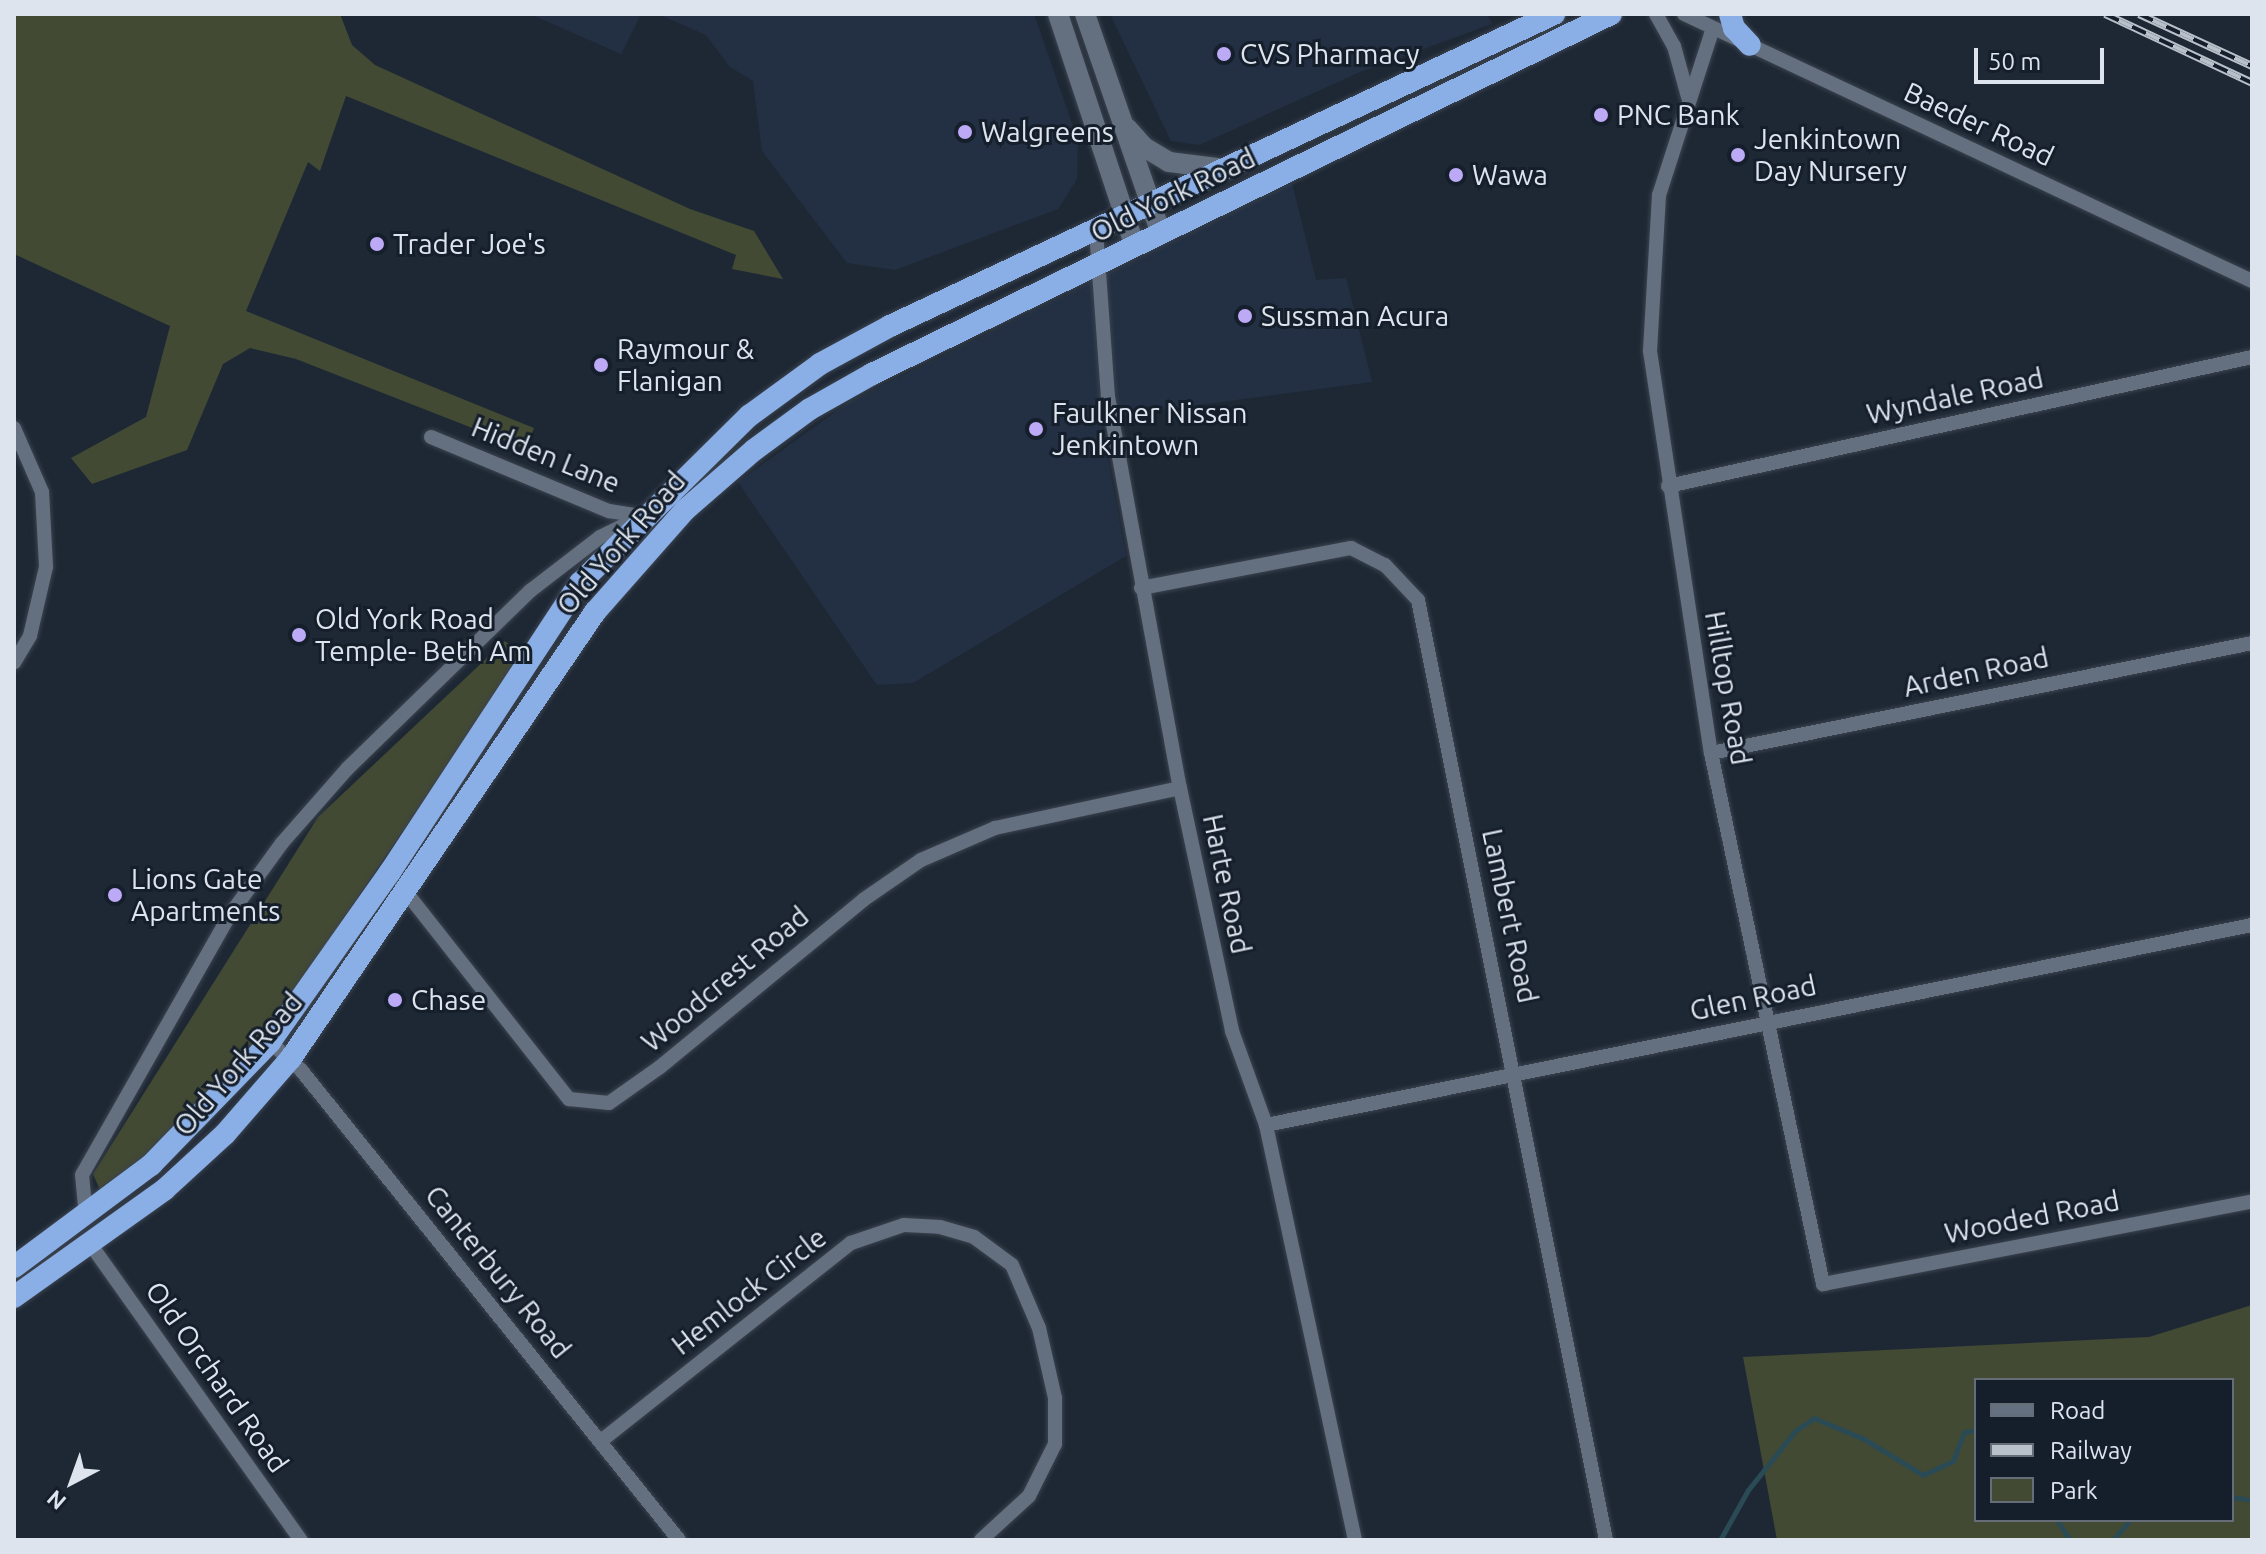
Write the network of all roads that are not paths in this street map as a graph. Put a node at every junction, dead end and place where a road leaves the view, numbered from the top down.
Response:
1 (1058, 14) edge
2 (1085, 14) edge
3 (1554, 14) edge
4 (1611, 14) edge
5 (1656, 14) edge
6 (1684, 14) edge
7 (1722, 21) edge
8 (1750, 45) joint
9 (1688, 98) junction
10 (1116, 107) junction
11 (1225, 169) junction
12 (1150, 204) junction
13 (1125, 216) junction
14 (1096, 230) junction
15 (1161, 234) junction
16 (1135, 247) junction
17 (1099, 264) junction
18 (2252, 281) edge
19 (2252, 357) edge
20 (14, 428) edge
21 (431, 437) dead end
22 (1668, 486) junction
23 (643, 516) junction
24 (1141, 588) junction
25 (2252, 643) edge
26 (14, 663) edge
27 (1711, 753) junction
28 (1180, 788) junction
29 (390, 872) junction
30 (407, 894) junction
31 (2252, 925) edge
32 (1769, 1021) junction
33 (270, 1042) junction
34 (291, 1058) junction
35 (1515, 1075) junction
36 (1266, 1125) junction
37 (2252, 1201) edge
38 (86, 1217) junction
39 (91, 1245) junction
40 (14, 1267) edge
41 (1823, 1284) joint
42 (14, 1297) edge
43 (601, 1441) junction
44 (1607, 1538) edge
45 (301, 1540) edge
46 (679, 1540) edge
47 (981, 1540) edge
48 (1355, 1540) edge

1 - 13 main road
2 - 10 main road
3 - 11 highway, Old York Road
4 - 15 highway, Old York Road
5 - 9 street
6 - 7 street
7 - 8 highway
7 - 9 street, Hilltop Road
8 - 18 street, Baeder Road
9 - 22 street, Hilltop Road
10 - 11 main road
10 - 12 main road
11 - 12 highway, Old York Road
12 - 13 highway, Old York Road
12 - 15 main road
13 - 14 highway, Old York Road
13 - 16 main road
14 - 17 street, Harte Road
14 - 23 highway, Old York Road
15 - 16 highway, Old York Road
16 - 17 highway, Old York Road
17 - 24 street, Harte Road
17 - 30 highway, Old York Road
19 - 22 street, Wyndale Road
20 - 26 street
21 - 23 street, Hidden Lane
22 - 27 street, Hilltop Road
23 - 29 highway, Old York Road
23 - 38 street
24 - 28 street, Harte Road
24 - 35 street, Lambert Road
25 - 27 street, Arden Road
27 - 32 street, Hilltop Road
28 - 30 street, Woodcrest Road
28 - 36 street, Harte Road
29 - 30 street, Woodcrest Road
29 - 33 highway, Old York Road
30 - 34 highway, Old York Road
31 - 32 street, Glen Road
32 - 35 street, Glen Road
32 - 41 street, Hilltop Road
33 - 34 street, Canterbury Road
33 - 38 highway, Old York Road
34 - 39 highway, Old York Road
34 - 43 street, Canterbury Road
35 - 36 street, Glen Road
35 - 44 street, Lambert Road
36 - 48 street, Harte Road
37 - 41 street, Wooded Road
38 - 40 highway, Old York Road
39 - 42 highway, Old York Road
39 - 45 street, Old Orchard Road
43 - 46 street, Canterbury Road
43 - 47 street, Hemlock Circle

